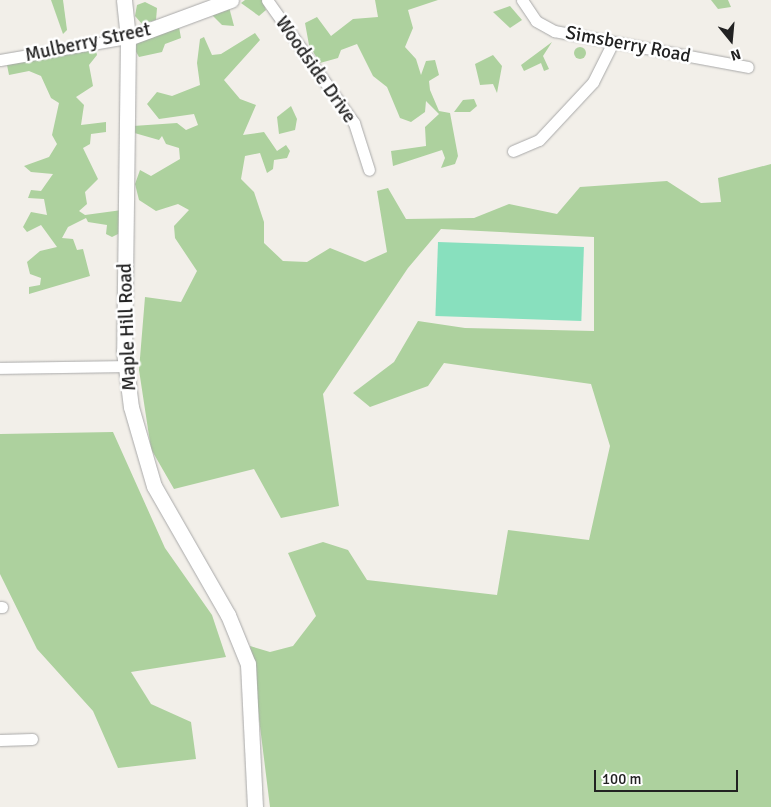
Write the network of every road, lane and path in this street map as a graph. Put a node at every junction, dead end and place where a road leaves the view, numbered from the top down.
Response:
1 (124, 0) edge
2 (231, 0) edge
3 (267, 0) edge
4 (522, 0) edge
5 (128, 38) junction
6 (612, 44) junction
7 (0, 60) edge
8 (748, 66) dead end
9 (512, 151) dead end
10 (369, 170) dead end
11 (125, 366) junction
12 (0, 368) edge
13 (32, 739) dead end
14 (0, 740) edge
15 (255, 807) edge

1 - 5 street, Maple Hill Road
2 - 5 street, Mulberry Street
3 - 10 street, Woodside Drive
4 - 6 street, Simsberry Road
5 - 7 street, Mulberry Street
5 - 11 street, Maple Hill Road
6 - 8 street, Simsberry Road
6 - 9 street
11 - 12 street
11 - 15 street, Maple Hill Road
13 - 14 street

